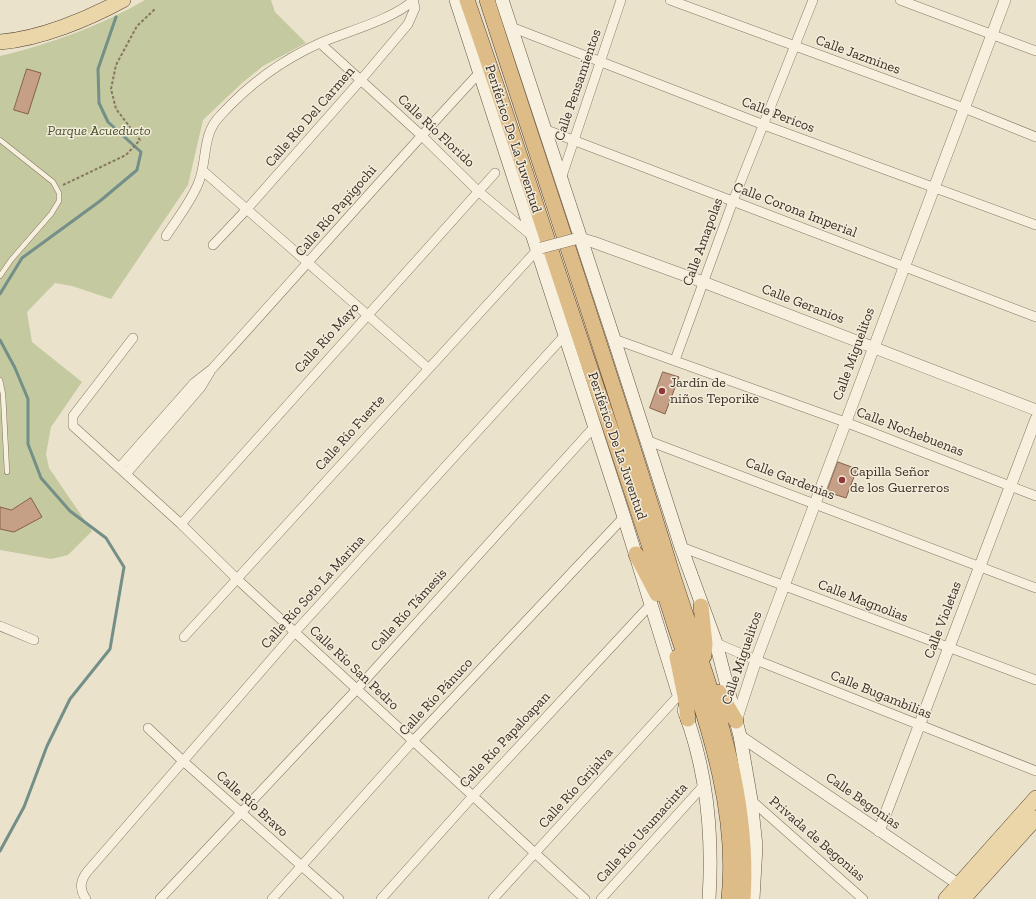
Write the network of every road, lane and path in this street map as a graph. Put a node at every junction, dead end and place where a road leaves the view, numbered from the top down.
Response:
1 (123, 0) edge
2 (414, 0) edge
3 (456, 0) edge
4 (467, 0) edge
5 (486, 0) edge
6 (502, 0) edge
7 (621, 0) edge
8 (670, 0) edge
9 (812, 0) edge
10 (900, 0) edge
11 (1005, 0) edge
12 (156, 9) dead end
13 (511, 27) junction
14 (992, 34) junction
15 (0, 42) edge
16 (320, 43) junction
17 (795, 47) junction
18 (1036, 51) edge
19 (600, 62) junction
20 (480, 71) junction
21 (360, 81) junction
22 (964, 108) junction
23 (764, 124) junction
24 (544, 129) junction
25 (421, 135) junction
26 (1036, 137) edge
27 (0, 140) edge
28 (573, 142) junction
29 (202, 170) junction
30 (495, 173) dead end
31 (561, 179) junction
32 (58, 187) junction
33 (933, 188) junction
34 (478, 191) junction
35 (733, 201) junction
36 (247, 209) junction
37 (1036, 225) edge
38 (166, 236) dead end
39 (577, 239) junction
40 (213, 245) dead end
41 (538, 245) junction
42 (308, 264) junction
43 (903, 266) junction
44 (0, 276) edge
45 (703, 282) junction
46 (366, 315) junction
47 (1036, 317) edge
48 (565, 335) junction
49 (133, 338) dead end
50 (614, 339) junction
51 (872, 348) junction
52 (675, 360) junction
53 (428, 368) junction
54 (212, 369) junction
55 (0, 380) edge
56 (1036, 410) edge
57 (1036, 419) edge
58 (845, 422) junction
59 (594, 427) junction
60 (646, 440) junction
61 (119, 468) junction
62 (7, 472) dead end
63 (126, 474) junction
64 (1010, 487) junction
65 (1036, 496) edge
66 (815, 503) junction
67 (624, 517) junction
68 (181, 524) junction
69 (681, 547) junction
70 (636, 554) junction
71 (980, 565) junction
72 (237, 579) junction
73 (784, 586) junction
74 (1036, 588) edge
75 (652, 603) junction
76 (701, 606) junction
77 (673, 618) junction
78 (0, 626) edge
79 (295, 632) junction
80 (184, 637) dead end
81 (34, 640) dead end
82 (716, 643) junction
83 (949, 648) junction
84 (756, 660) junction
85 (705, 670) junction
86 (1036, 680) edge
87 (356, 689) junction
88 (679, 695) junction
89 (688, 719) junction
90 (736, 721) junction
91 (919, 725) junction
92 (148, 728) dead end
93 (740, 736) junction
94 (413, 741) junction
95 (183, 761) junction
96 (1036, 771) edge
97 (704, 786) junction
98 (473, 796) junction
99 (1036, 798) edge
100 (751, 800) junction
101 (242, 813) junction
102 (1036, 818) edge
103 (879, 831) junction
104 (536, 853) junction
105 (301, 866) junction
106 (964, 892) edge
107 (86, 899) edge
108 (160, 899) edge
109 (272, 899) edge
110 (339, 899) edge
111 (382, 899) edge
112 (493, 899) edge
113 (585, 899) edge
114 (601, 899) edge
115 (709, 899) edge
116 (729, 899) edge
117 (743, 899) edge
118 (753, 899) edge
119 (863, 899) edge
120 (946, 899) edge

1 - 15 main road
2 - 16 street
2 - 21 street, Calle Río Del Carmen
3 - 20 main road, Periférico De La Juventud
4 - 77 highway, Periférico De La Juventud
5 - 85 highway, Periférico De La Juventud
6 - 13 main road, Periférico De La Juventud
7 - 19 street, Calle Pensamientos
8 - 17 street, Calle Jazmines
9 - 17 street, Calle Amapolas
10 - 14 street
11 - 14 street, Calle Miguelitos
12 - 32 path
13 - 19 street, Calle Pericos
13 - 24 main road, Periférico De La Juventud
14 - 18 street
14 - 22 street, Calle Miguelitos
16 - 21 street, Calle Río Florido
16 - 29 street
17 - 22 street, Calle Jazmines
17 - 23 street, Calle Amapolas
19 - 23 street, Calle Pericos
19 - 28 street, Calle Pensamientos
20 - 25 street, Calle Río Papigochi
20 - 41 main road, Periférico De La Juventud
21 - 25 street, Calle Río Florido
21 - 36 street, Calle Río Del Carmen
22 - 26 street, Calle Jazmines
22 - 33 street, Calle Miguelitos
23 - 33 street, Calle Pericos
23 - 35 street, Calle Amapolas
24 - 28 street, Calle Corona Imperial
24 - 31 main road, Periférico De La Juventud
25 - 34 street, Calle Río Florido
25 - 42 street, Calle Río Papigochi
27 - 32 lane
28 - 31 street, Calle Pensamientos
28 - 35 street, Calle Corona Imperial
29 - 36 street
29 - 38 street
30 - 34 street, Calle Río Mayo
31 - 39 main road, Periférico De La Juventud
32 - 44 lane
33 - 37 street, Calle Pericos
33 - 43 street, Calle Miguelitos
34 - 41 street, Calle Río Florido
34 - 46 street, Calle Río Mayo
35 - 43 street, Calle Corona Imperial
35 - 45 street, Calle Amapolas
36 - 40 street, Calle Río Del Carmen
36 - 42 street
39 - 41 street, bridge
39 - 45 street, Calle Geranios
39 - 50 main road, Periférico De La Juventud
41 - 48 main road, Periférico De La Juventud
41 - 53 street, Calle Río Fuerte
42 - 46 street
42 - 54 street, Calle Río Papigochi
43 - 47 street, Calle Corona Imperial
43 - 51 street, Calle Miguelitos
45 - 51 street, Calle Geranios
45 - 52 street, Calle Amapolas
46 - 53 street
46 - 68 street, Calle Río Mayo
48 - 59 main road, Periférico De La Juventud
48 - 79 street, Calle Río Soto La Marina
49 - 61 street, Calle Río San Pedro
50 - 52 street, Calle Nochebuenas
50 - 60 main road, Periférico De La Juventud
51 - 56 street, Calle Geranios
51 - 58 street, Calle Miguelitos
52 - 58 street, Calle Nochebuenas
53 - 72 street, Calle Río Fuerte
54 - 61 street, Calle Río Papigochi
54 - 63 street, Calle Río Papigochi
55 - 62 lane
57 - 64 street, Calle Violetas
58 - 64 street, Calle Nochebuenas
58 - 66 street, Calle Miguelitos
59 - 67 main road, Periférico De La Juventud
59 - 87 street, Calle Río Támesis
60 - 66 street, Calle Gardenias
60 - 69 main road, Periférico De La Juventud
61 - 63 street, Calle Río San Pedro
63 - 68 street, Calle Río San Pedro
64 - 65 street, Calle Nochebuenas
64 - 71 street, Calle Violetas
66 - 71 street, Calle Gardenias
66 - 73 street, Calle Miguelitos
67 - 70 main road, Periférico De La Juventud
67 - 94 street, Calle Río Pánuco
68 - 72 street, Calle Río San Pedro
69 - 73 street, Calle Magnolias
69 - 76 main road, Periférico De La Juventud
70 - 75 main road, Periférico De La Juventud
70 - 77 highway
71 - 74 street, Calle Gardenias
71 - 83 street, Calle Violetas
72 - 79 street, Calle Río San Pedro
72 - 80 street, Calle Río Fuerte
73 - 83 street, Calle Magnolias
73 - 84 street, Calle Miguelitos
75 - 88 main road, Periférico De La Juventud
75 - 98 street, Calle Río Papaloapan
76 - 82 main road, Periférico De La Juventud
76 - 85 highway
77 - 89 highway
77 - 116 highway, Periférico De La Juventud
78 - 81 street
79 - 87 street, Calle Río San Pedro
79 - 95 street, Calle Río Soto La Marina
82 - 84 street, Calle Bugambilias
82 - 90 main road, Periférico De La Juventud
83 - 86 street, Calle Magnolias
83 - 91 street, Calle Violetas
84 - 90 street, Calle Miguelitos
84 - 91 street, Calle Bugambilias
85 - 90 highway
85 - 117 highway, Periférico De La Juventud
87 - 94 street, Calle Río San Pedro
87 - 101 street, Calle Río Támesis
88 - 89 main road, Periférico De La Juventud
88 - 104 street, Calle Río Grijalva
89 - 97 main road, Periférico De La Juventud
90 - 93 main road, Periférico De La Juventud
91 - 96 street, Calle Bugambilias
91 - 103 street, Calle Violetas
92 - 95 street, Calle Río Bravo
93 - 100 main road, Periférico De La Juventud
93 - 103 street, Calle Begonias
94 - 98 street, Calle Río San Pedro
94 - 105 street, Calle Río Pánuco
95 - 101 street, Calle Río Bravo
95 - 107 street, Calle Río Soto La Marina
97 - 114 street, Calle Río Usumacinta
97 - 115 main road, Periférico De La Juventud
98 - 104 street, Calle Río San Pedro
98 - 111 street, Calle Río Papaloapan
99 - 106 main road
100 - 118 main road, Periférico De La Juventud
100 - 119 street, Privada de Begonias
101 - 105 street, Calle Río Bravo
101 - 108 street, Calle Río Támesis
102 - 106 main road
103 - 106 street, Calle Begonias
104 - 112 street, Calle Río Grijalva
104 - 113 street, Calle Río San Pedro
105 - 109 street, Calle Río Pánuco
105 - 110 street, Calle Río Bravo
106 - 120 main road

